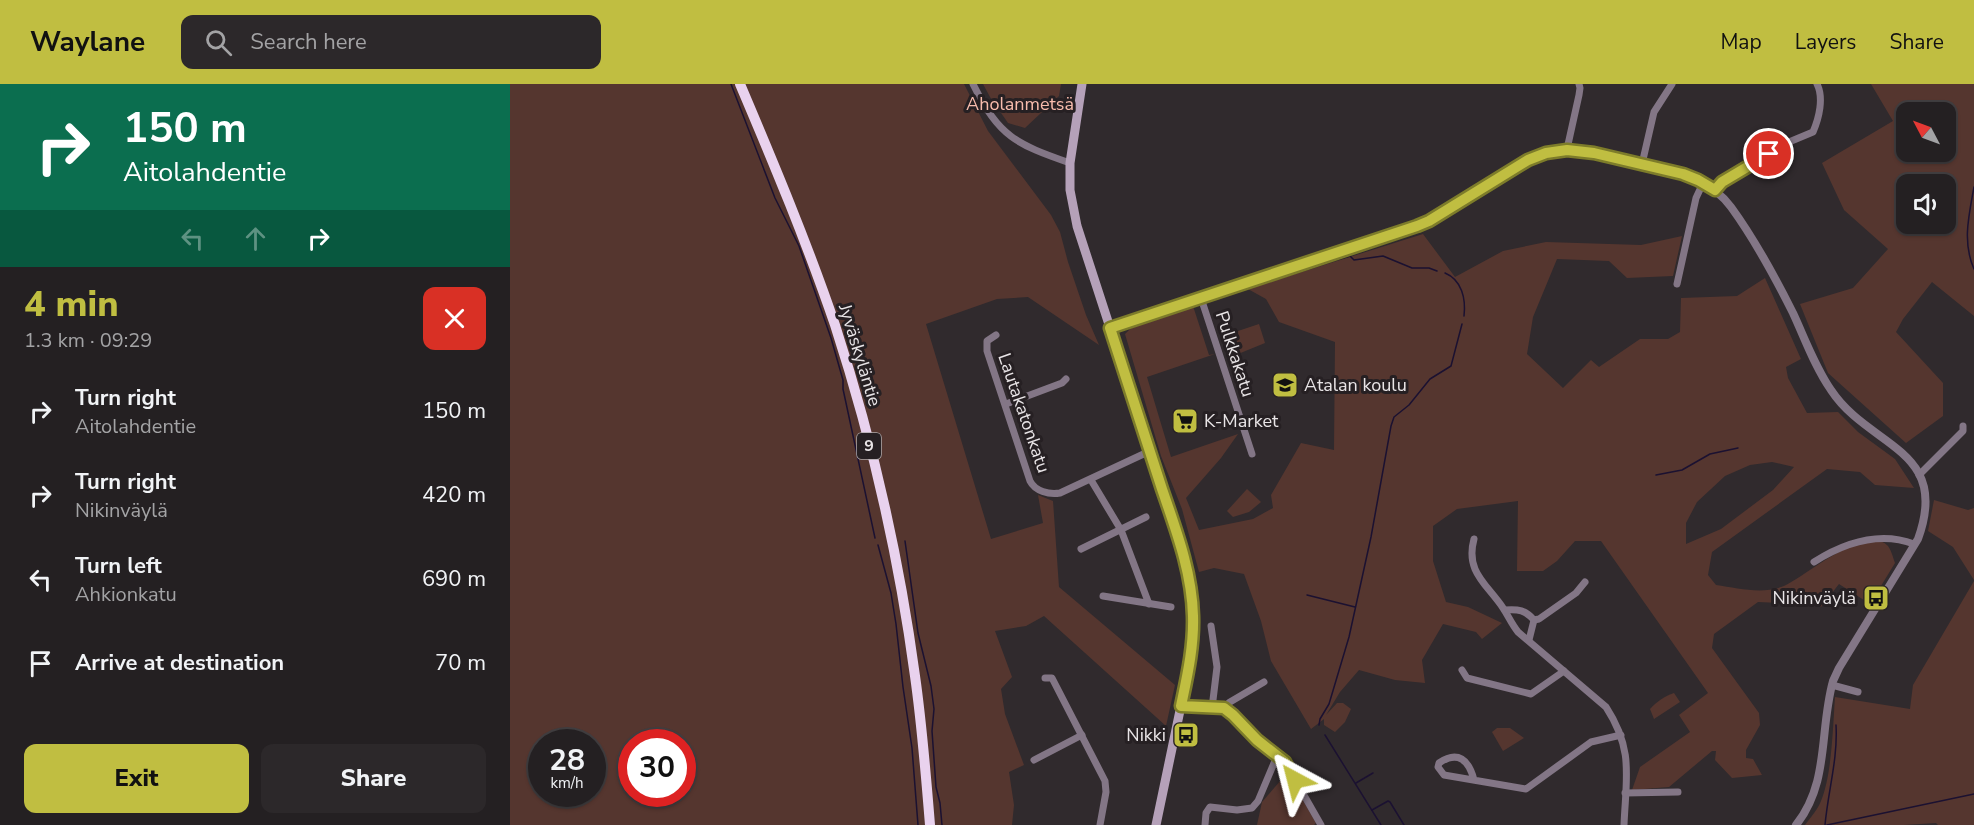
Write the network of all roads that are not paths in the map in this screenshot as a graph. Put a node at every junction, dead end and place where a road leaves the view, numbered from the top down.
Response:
1 (740, 84) edge
2 (973, 84) edge
3 (1082, 84) edge
4 (1578, 84) edge
5 (1672, 84) edge
6 (1817, 84) edge
7 (1567, 150) junction
8 (1070, 163) junction
9 (1642, 164) junction
10 (1703, 183) junction
11 (1715, 190) junction
12 (1677, 284) dead end
13 (1201, 298) junction
14 (1110, 328) junction
15 (996, 334) dead end
16 (1066, 378) dead end
17 (1006, 404) junction
18 (1963, 426) dead end
19 (1150, 451) junction
20 (1252, 454) dead end
21 (1919, 475) junction
22 (1091, 480) junction
23 (1146, 517) dead end
24 (1120, 530) junction
25 (1474, 539) dead end
26 (1914, 544) junction
27 (1082, 549) dead end
28 (1814, 562) dead end
29 (1585, 582) dead end
30 (1103, 596) dead end
31 (1149, 604) junction
32 (1171, 607) dead end
33 (1505, 610) junction
34 (1534, 621) junction
35 (1211, 626) dead end
36 (1529, 640) junction
37 (1462, 670) dead end
38 (1564, 670) junction
39 (1045, 678) dead end
40 (1264, 682) dead end
41 (1832, 685) junction
42 (1858, 692) dead end
43 (1181, 706) junction
44 (1212, 708) junction
45 (1224, 708) junction
46 (1082, 735) junction
47 (1622, 735) junction
48 (1277, 756) junction
49 (1034, 760) dead end
50 (1474, 780) junction
51 (1678, 792) dead end
52 (1625, 793) junction
53 (930, 825) edge
54 (1100, 825) edge
55 (1156, 825) edge
56 (1205, 825) edge
57 (1321, 825) edge
58 (1624, 825) edge
59 (1796, 825) edge

1 - 53 highway, Jyväskyläntie / 9
2 - 8 street
3 - 8 main road
4 - 7 street
5 - 9 street
6 - 11 street
7 - 9 street
7 - 13 street
8 - 14 main road
9 - 10 street
10 - 11 street
10 - 12 street
11 - 21 street
13 - 14 street
13 - 20 street, Pulkkakatu
14 - 19 main road
15 - 17 street, Lautakatonkatu
16 - 17 street
17 - 22 street, Lautakatonkatu
18 - 21 street
19 - 22 street, Lautakatonkatu
19 - 43 main road
21 - 26 street
22 - 24 street
23 - 24 street
24 - 27 street
24 - 31 street
25 - 33 street
26 - 28 street
26 - 41 street
29 - 34 street
30 - 31 street
31 - 32 street
33 - 34 street
33 - 36 street
34 - 36 street
35 - 44 street
36 - 38 street
37 - 38 street
38 - 47 street
39 - 46 street
40 - 45 street
41 - 42 street
41 - 59 street
43 - 44 street
43 - 55 main road
44 - 45 street
45 - 48 street
46 - 49 street
46 - 54 street
47 - 50 street
47 - 52 street
48 - 56 street
48 - 57 street
50 - 50 street
51 - 52 street
52 - 58 street

